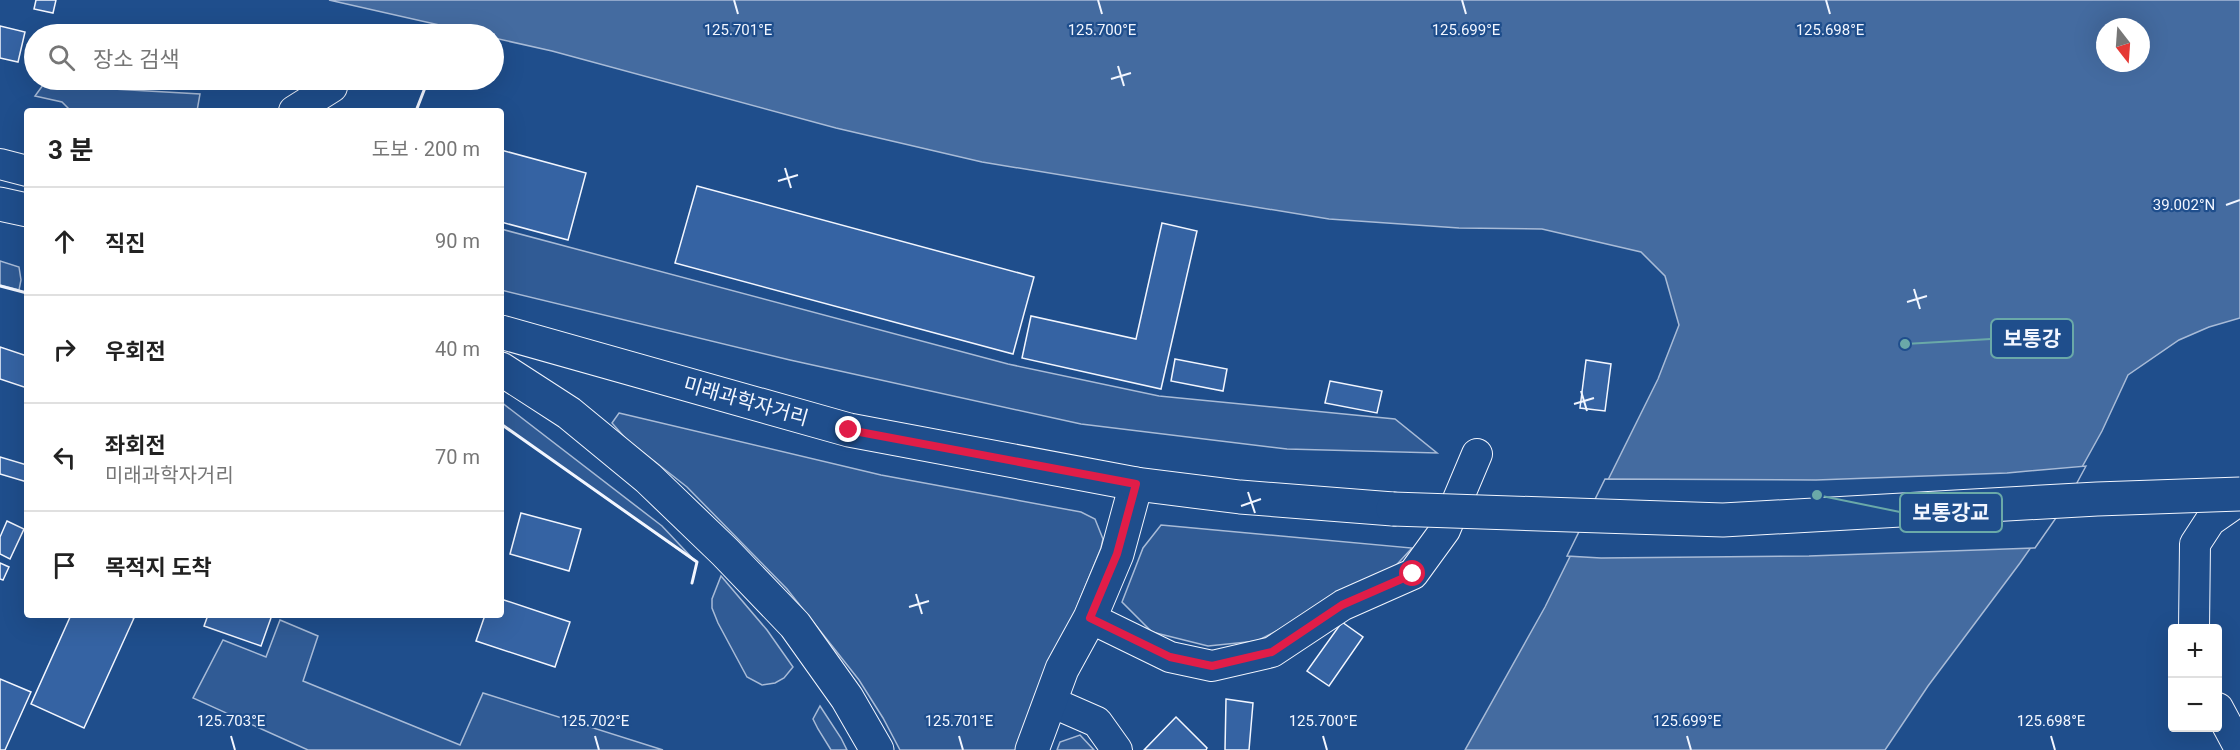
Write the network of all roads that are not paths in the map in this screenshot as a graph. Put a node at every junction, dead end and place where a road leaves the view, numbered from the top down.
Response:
1 (327, 90) edge
2 (299, 108) edge
3 (0, 164) edge
4 (24, 170) edge
5 (0, 204) edge
6 (24, 209) edge
7 (504, 333) edge
8 (504, 371) edge
9 (1478, 454) dead end
10 (1136, 484) junction
11 (2240, 494) edge
12 (2240, 500) edge
13 (1090, 618) junction
14 (2194, 624) edge
15 (1049, 700) junction
16 (2222, 717) edge
17 (2240, 749) edge
18 (877, 750) edge
19 (1032, 750) edge
20 (1117, 750) edge

1 - 2 street
3 - 4 street
5 - 6 main road
7 - 10 main road, 미래과학자거리
8 - 18 main road
9 - 13 street
10 - 11 main road, 미래과학자거리, bridge
10 - 13 main road
12 - 14 street
13 - 15 main road
15 - 19 main road
15 - 20 street
16 - 17 street

